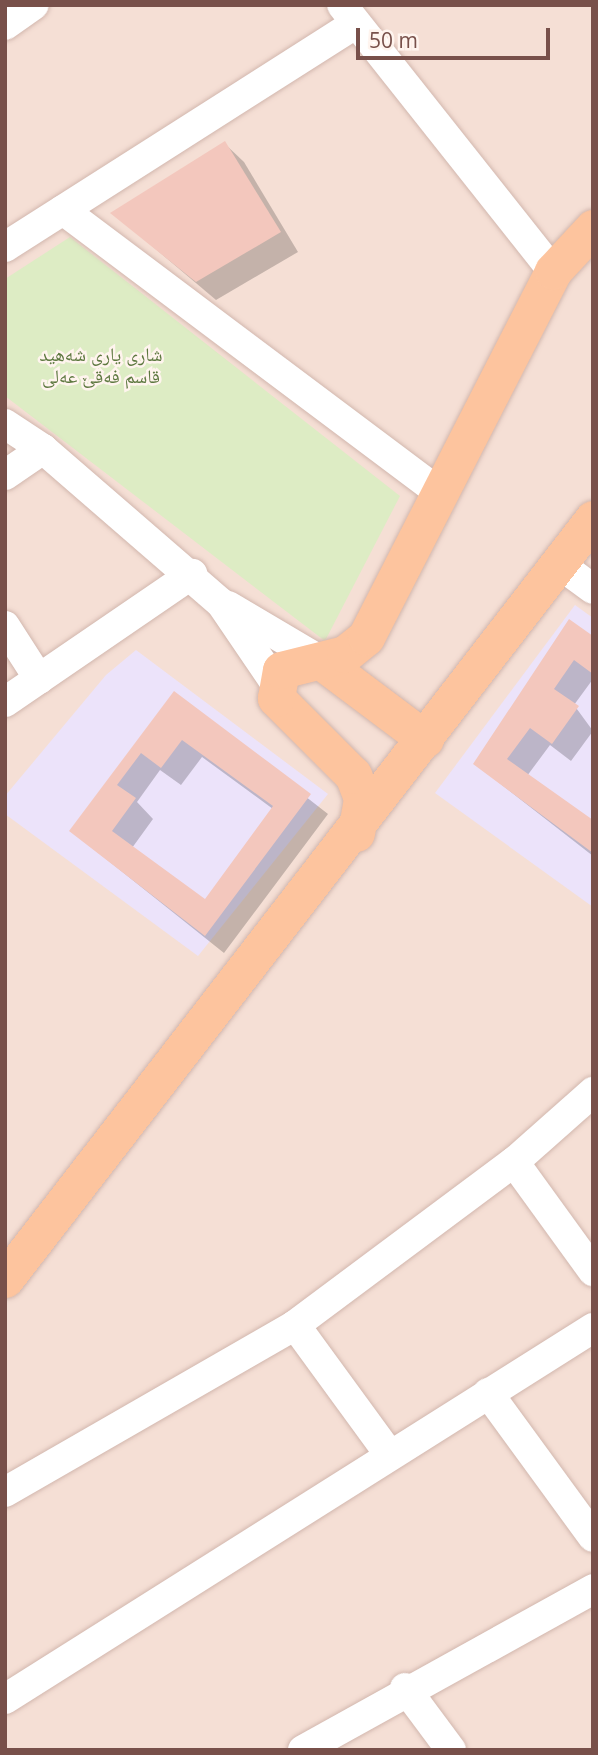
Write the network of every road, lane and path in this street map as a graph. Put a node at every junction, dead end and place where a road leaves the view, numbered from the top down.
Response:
1 (34, 5) edge
2 (349, 14) edge
3 (5, 25) edge
4 (64, 210) junction
5 (593, 228) edge
6 (5, 247) edge
7 (553, 271) junction
8 (5, 425) edge
9 (43, 449) junction
10 (5, 475) edge
11 (438, 492) junction
12 (593, 519) edge
13 (559, 564) junction
14 (192, 574) junction
15 (593, 589) edge
16 (221, 603) junction
17 (5, 626) edge
18 (321, 661) junction
19 (39, 679) junction
20 (276, 684) junction
21 (5, 702) edge
22 (417, 749) junction
23 (337, 753) junction
24 (356, 833) junction
25 (593, 1091) edge
26 (514, 1162) junction
27 (593, 1271) edge
28 (5, 1279) edge
29 (295, 1325) junction
30 (593, 1328) edge
31 (488, 1393) junction
32 (388, 1454) junction
33 (5, 1492) edge
34 (593, 1537) edge
35 (593, 1589) edge
36 (405, 1688) junction
37 (5, 1699) edge
38 (303, 1750) edge
39 (451, 1750) edge

1 - 3 street
2 - 4 street
2 - 7 street
4 - 6 street
4 - 11 street
5 - 7 main road
7 - 11 main road
8 - 9 street
9 - 10 street
9 - 14 street
11 - 18 main road
12 - 13 main road
13 - 15 street
13 - 22 main road
14 - 16 street
14 - 19 street
16 - 18 street
16 - 20 street
17 - 19 street
18 - 20 main road
18 - 22 main road
19 - 21 street
20 - 23 main road
22 - 23 main road
22 - 24 main road
23 - 24 main road
24 - 28 main road
25 - 26 street
26 - 27 street
26 - 29 street
29 - 32 street
29 - 33 street
30 - 31 street
31 - 32 street
31 - 34 street
32 - 37 street
35 - 36 street
36 - 38 street
36 - 39 street

